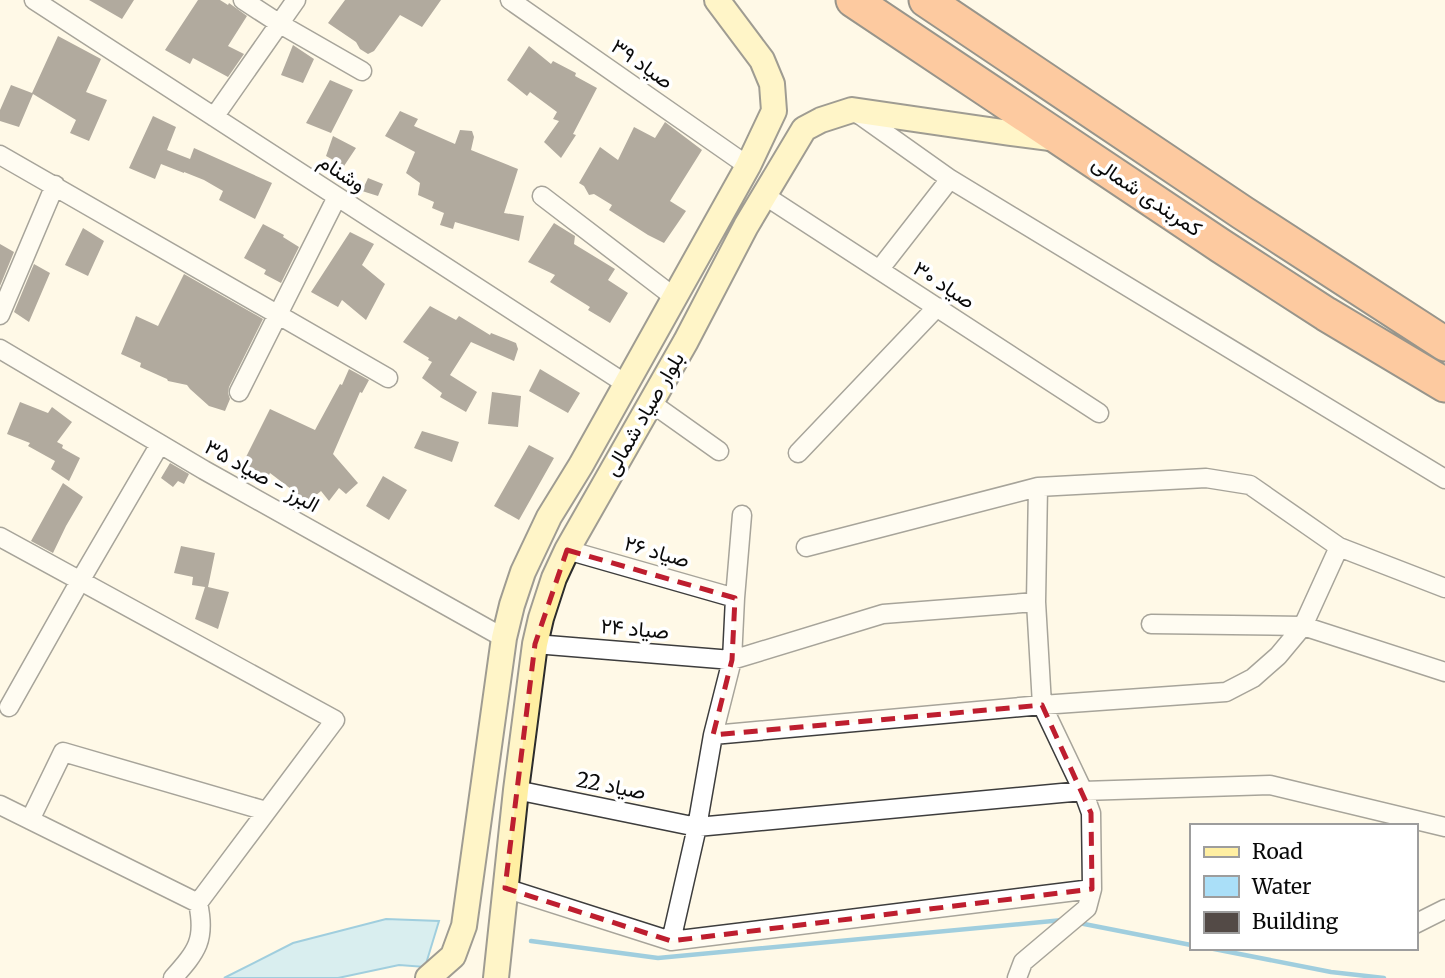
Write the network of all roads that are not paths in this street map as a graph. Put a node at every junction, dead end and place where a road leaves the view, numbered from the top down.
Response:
1 (34, 0) edge
2 (243, 0) edge
3 (296, 0) edge
4 (510, 0) edge
5 (717, 0) edge
6 (853, 0) edge
7 (926, 0) edge
8 (280, 24) junction
9 (362, 71) dead end
10 (852, 110) junction
11 (774, 111) junction
12 (214, 117) junction
13 (804, 129) junction
14 (1063, 139) junction
15 (0, 155) edge
16 (748, 166) junction
17 (950, 179) junction
18 (55, 185) junction
19 (764, 195) junction
20 (542, 196) dead end
21 (337, 197) junction
22 (879, 270) junction
23 (674, 298) junction
24 (937, 307) junction
25 (278, 314) junction
26 (0, 315) edge
27 (1445, 344) edge
28 (0, 349) edge
29 (388, 378) dead end
30 (626, 384) junction
31 (1445, 385) edge
32 (239, 392) dead end
33 (650, 402) junction
34 (1099, 413) dead end
35 (160, 444) junction
36 (719, 451) dead end
37 (798, 453) dead end
38 (1445, 479) edge
39 (1038, 487) junction
40 (742, 515) dead end
41 (0, 537) edge
42 (806, 547) dead end
43 (1339, 547) junction
44 (567, 550) junction
45 (80, 581) junction
46 (1445, 588) edge
47 (735, 598) junction
48 (1036, 602) junction
49 (1151, 624) dead end
50 (1303, 626) junction
51 (504, 638) junction
52 (535, 644) junction
53 (732, 660) junction
54 (1445, 672) edge
55 (1042, 705) junction
56 (9, 707) dead end
57 (713, 734) junction
58 (516, 790) junction
59 (1083, 791) junction
60 (0, 805) edge
61 (266, 811) junction
62 (30, 820) junction
63 (697, 827) junction
64 (1445, 827) edge
65 (505, 888) junction
66 (1092, 889) junction
67 (198, 903) junction
68 (1445, 909) edge
69 (1417, 923) edge
70 (671, 941) junction
71 (173, 978) edge
72 (428, 978) edge
73 (496, 978) edge
74 (1017, 978) edge

1 - 12 street, وشنام
2 - 8 street
3 - 8 street
4 - 16 street, صیاد ۳۹
5 - 11 main road
6 - 14 highway, کمربندی شمالی
7 - 27 highway
8 - 9 street
8 - 12 street
10 - 13 main road
10 - 14 main road
10 - 17 street
11 - 13 main road
11 - 16 main road, بلوار صیاد شمالی
12 - 21 street, وشنام
13 - 19 main road, بلوار صیاد شمالی
14 - 31 highway, کمربندی شمالی
15 - 18 street
16 - 23 main road, بلوار صیاد شمالی
17 - 22 street
17 - 38 street
18 - 25 street
18 - 26 street
19 - 22 street, صیاد ۳۰
19 - 33 main road, بلوار صیاد شمالی
20 - 23 street
21 - 25 street
21 - 30 street, وشنام
22 - 24 street, صیاد ۳۰
23 - 30 main road, بلوار صیاد شمالی
24 - 34 street, صیاد ۳۰
24 - 37 street
25 - 29 street
25 - 32 street
28 - 35 street, البرز - صیاد ۳۵
30 - 51 main road, بلوار صیاد شمالی
33 - 36 street
33 - 44 main road, بلوار صیاد شمالی
35 - 45 street
35 - 51 street, البرز - صیاد ۳۵
39 - 42 street
39 - 43 street
39 - 48 street
40 - 47 street
41 - 45 street
43 - 46 street
43 - 50 street
44 - 47 street, صیاد ۲۶
44 - 52 main road, بلوار صیاد شمالی
45 - 56 street
45 - 61 street
47 - 53 street
48 - 53 street
48 - 55 street
49 - 50 street
50 - 54 street
50 - 55 street
51 - 72 main road, بلوار صیاد شمالی
52 - 53 street, صیاد ۲۴
52 - 58 main road, بلوار صیاد شمالی
53 - 57 street
55 - 57 street
55 - 59 street
57 - 63 street
58 - 63 street, صیاد 22
58 - 65 main road, بلوار صیاد شمالی
59 - 63 street, صیاد 22
59 - 64 street, صیاد 22
59 - 66 street
60 - 62 street
61 - 62 street
61 - 67 street
62 - 67 street
63 - 70 street
65 - 70 street
65 - 73 main road, بلوار صیاد شمالی
66 - 70 street
66 - 74 street
67 - 71 street
68 - 69 street

